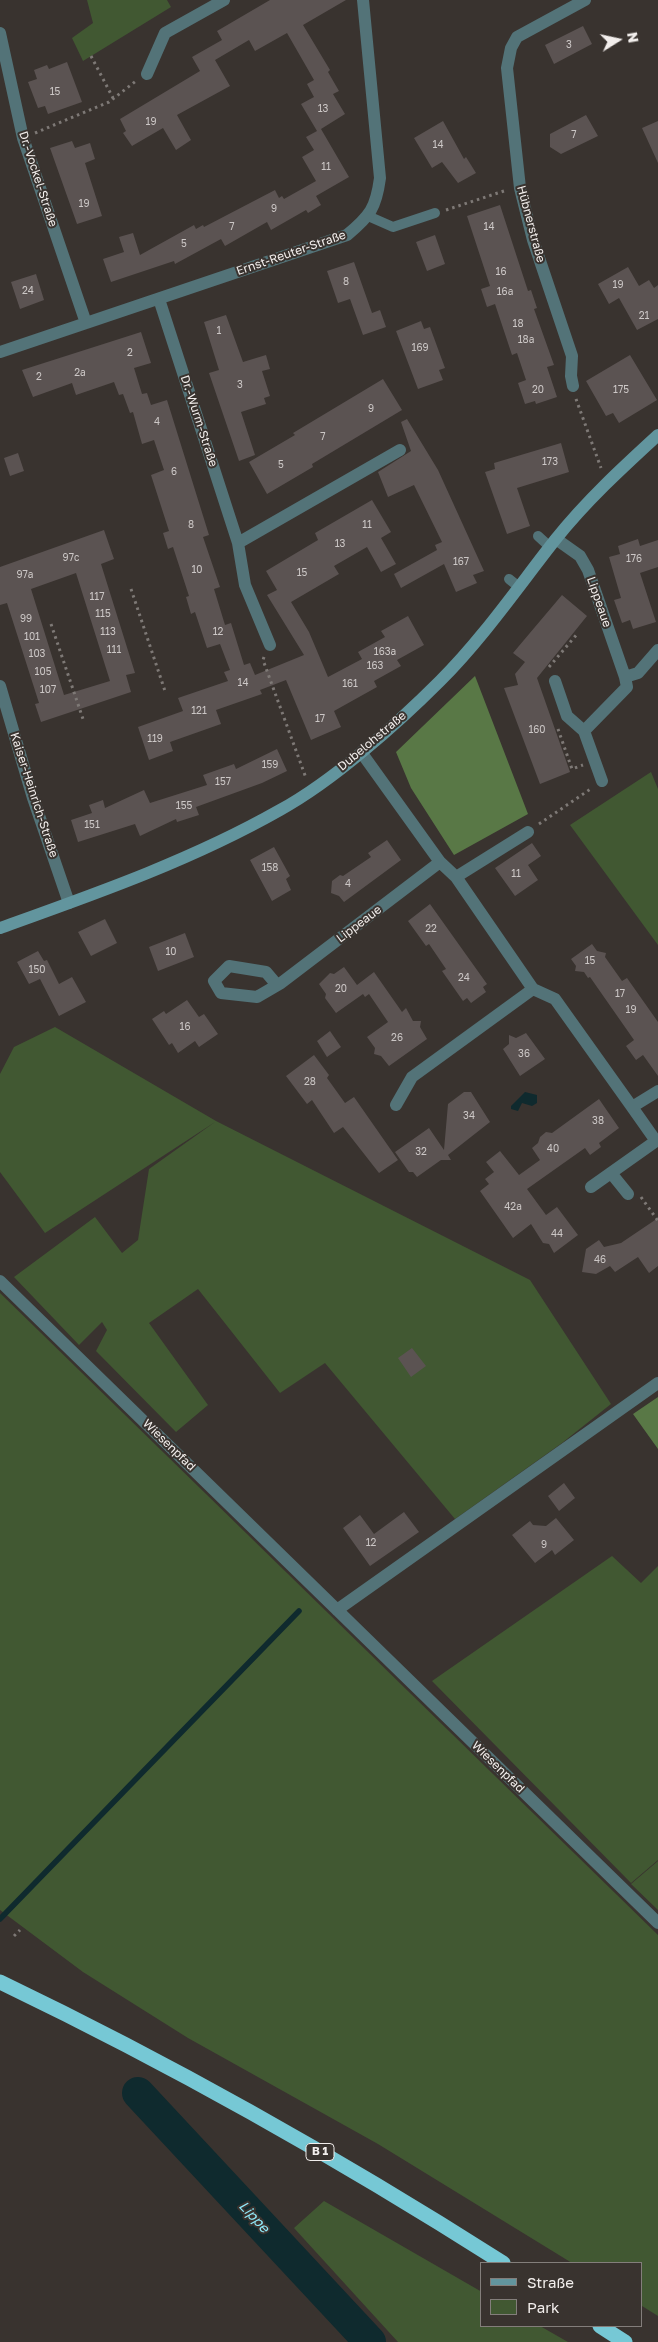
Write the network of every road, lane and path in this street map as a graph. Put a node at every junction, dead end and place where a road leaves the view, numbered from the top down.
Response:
1 (224, 0) edge
2 (363, 0) edge
3 (585, 0) edge
4 (0, 33) edge
5 (91, 56) dead end
6 (147, 74) joint
7 (113, 98) junction
8 (23, 138) junction
9 (520, 188) junction
10 (435, 213) joint
11 (368, 216) junction
12 (159, 299) junction
13 (86, 323) junction
14 (0, 352) edge
15 (573, 386) joint
16 (658, 435) edge
17 (400, 450) dead end
18 (610, 478) junction
19 (538, 536) dead end
20 (238, 543) junction
21 (553, 543) junction
22 (131, 589) dead end
23 (51, 624) dead end
24 (270, 645) joint
25 (658, 650) edge
26 (625, 676) junction
27 (555, 681) dead end
28 (0, 686) edge
29 (165, 691) dead end
30 (84, 722) dead end
31 (584, 731) junction
32 (361, 752) junction
33 (602, 781) joint
34 (310, 791) junction
35 (528, 832) joint
36 (440, 862) junction
37 (456, 877) junction
38 (69, 903) junction
39 (0, 928) edge
40 (277, 985) dead end
41 (533, 989) junction
42 (658, 1092) edge
43 (396, 1105) dead end
44 (632, 1107) junction
45 (657, 1140) edge
46 (611, 1173) junction
47 (591, 1187) dead end
48 (628, 1194) joint
49 (658, 1222) edge
50 (0, 1280) edge
51 (658, 1383) edge
52 (337, 1610) junction
53 (658, 1923) edge
54 (20, 1930) dead end
55 (14, 1936) dead end
56 (0, 1982) edge
57 (501, 2262) edge
58 (602, 2327) edge
59 (626, 2342) edge

1 - 6 street
2 - 11 street, Ernst-Reuter-Straße
3 - 9 street, Hübnerstraße
4 - 8 street, Dr.-Vockel-Straße
5 - 7 path
6 - 7 path
7 - 8 path
8 - 13 street, Dr.-Vockel-Straße
9 - 10 path
9 - 15 street, Hübnerstraße
10 - 11 lane
11 - 12 street, Ernst-Reuter-Straße
12 - 13 street, Ernst-Reuter-Straße
12 - 20 street, Dr.-Wurm-Straße
13 - 14 street, Ernst-Reuter-Straße
15 - 18 path
16 - 18 main road, Dubelohstraße
17 - 20 street
18 - 21 main road, Dubelohstraße
19 - 21 lane
20 - 24 street, Dr.-Wurm-Straße
21 - 26 street, Lippeaue
21 - 32 main road, Dubelohstraße
22 - 29 path
23 - 30 path
24 - 34 path
25 - 26 street
26 - 31 street
27 - 31 street
28 - 38 street, Kaiser-Heinrich-Straße
31 - 33 street
32 - 34 main road, Dubelohstraße
32 - 36 street
33 - 35 path
34 - 38 main road, Dubelohstraße
35 - 37 street
36 - 37 street
36 - 40 street, Lippeaue
37 - 41 street
38 - 39 main road, Dubelohstraße
41 - 43 street
41 - 44 street
42 - 44 street
44 - 45 street
45 - 46 street
46 - 47 street
46 - 48 street
48 - 49 path
50 - 52 street, Wiesenpfad
51 - 52 street
52 - 53 street, Wiesenpfad
54 - 55 path
56 - 57 highway, B 1
58 - 59 highway

